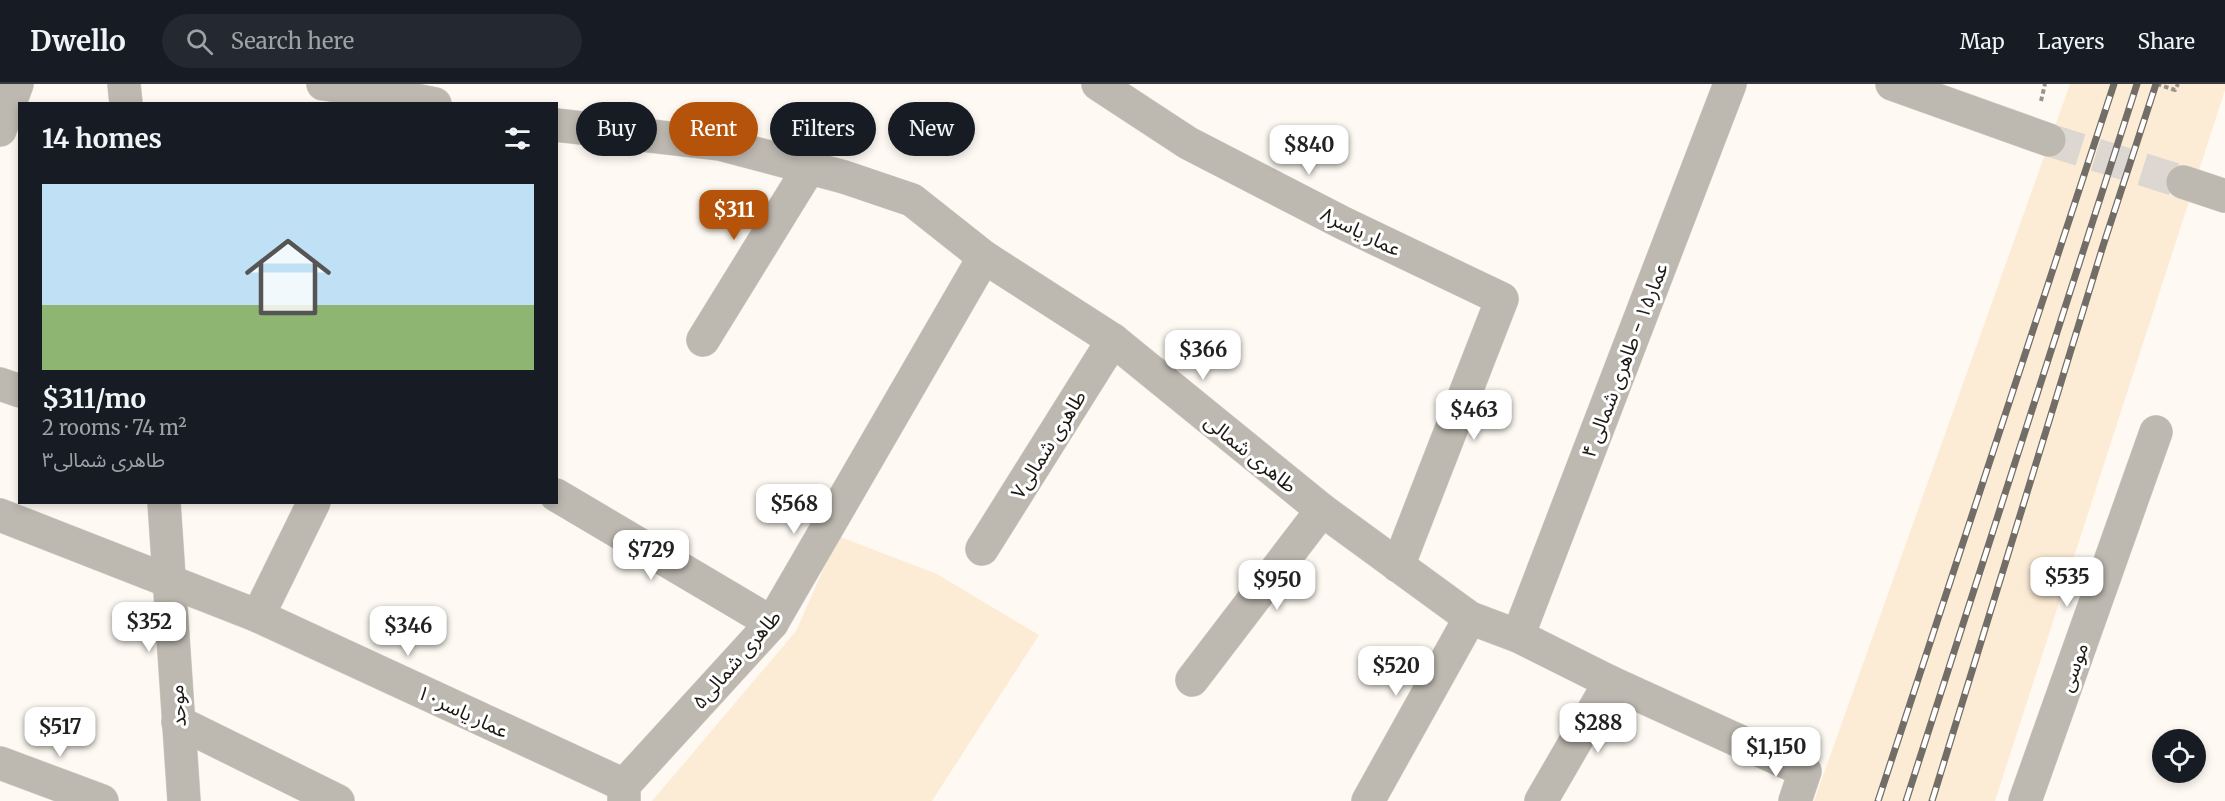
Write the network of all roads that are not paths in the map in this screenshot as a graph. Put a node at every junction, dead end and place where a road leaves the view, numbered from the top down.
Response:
1 (17, 84) edge
2 (124, 84) edge
3 (323, 84) edge
4 (1098, 84) edge
5 (1730, 84) edge
6 (1892, 84) edge
7 (364, 97) edge
8 (126, 102) edge
9 (415, 102) edge
10 (558, 125) edge
11 (0, 130) edge
12 (2049, 140) tunnel mouth
13 (809, 168) junction
14 (2183, 182) tunnel mouth
15 (2225, 196) edge
16 (984, 257) junction
17 (703, 340) dead end
18 (1113, 340) junction
19 (0, 384) edge
20 (18, 390) edge
21 (2156, 432) dead end
22 (558, 496) edge
23 (164, 504) edge
24 (313, 504) edge
25 (1322, 510) junction
26 (0, 515) edge
27 (982, 549) dead end
28 (1398, 566) junction
29 (170, 580) junction
30 (258, 616) junction
31 (1470, 618) junction
32 (772, 623) junction
33 (1518, 636) junction
34 (1192, 680) dead end
35 (1611, 682) junction
36 (178, 722) junction
37 (0, 763) edge
38 (1800, 786) edge
39 (624, 793) edge
40 (102, 801) edge
41 (184, 801) edge
42 (338, 801) edge
43 (1368, 801) edge
44 (1541, 801) edge
45 (2025, 801) edge

1 - 11 street
2 - 8 street
3 - 7 street
4 - 28 street, عمار یاسر۸
5 - 33 street, عمار۱۵ - طاهری شمالی ۴
6 - 12 street
7 - 9 street
10 - 13 street, طاهری شمالی
13 - 16 street, طاهری شمالی
13 - 17 street
14 - 15 street
16 - 18 street, طاهری شمالی
16 - 32 street, طاهری شمالی۵
18 - 25 street, طاهری شمالی
18 - 27 street, طاهری شمالی۷
19 - 20 street
21 - 45 street, موسی
22 - 32 street
23 - 29 street, موحد
24 - 30 street
25 - 28 street, طاهری شمالی
25 - 34 street
26 - 29 street, عمار یاسر۱۰
28 - 31 street, طاهری شمالی
29 - 30 street, عمار یاسر۱۰
29 - 36 street, موحد
30 - 39 street, عمار یاسر۱۰
31 - 33 street, طاهری شمالی
31 - 43 street
32 - 39 street, طاهری شمالی۵
33 - 35 street, طاهری شمالی
35 - 38 street, طاهری شمالی
35 - 44 street
36 - 41 street, موحد
36 - 42 street
37 - 40 street

